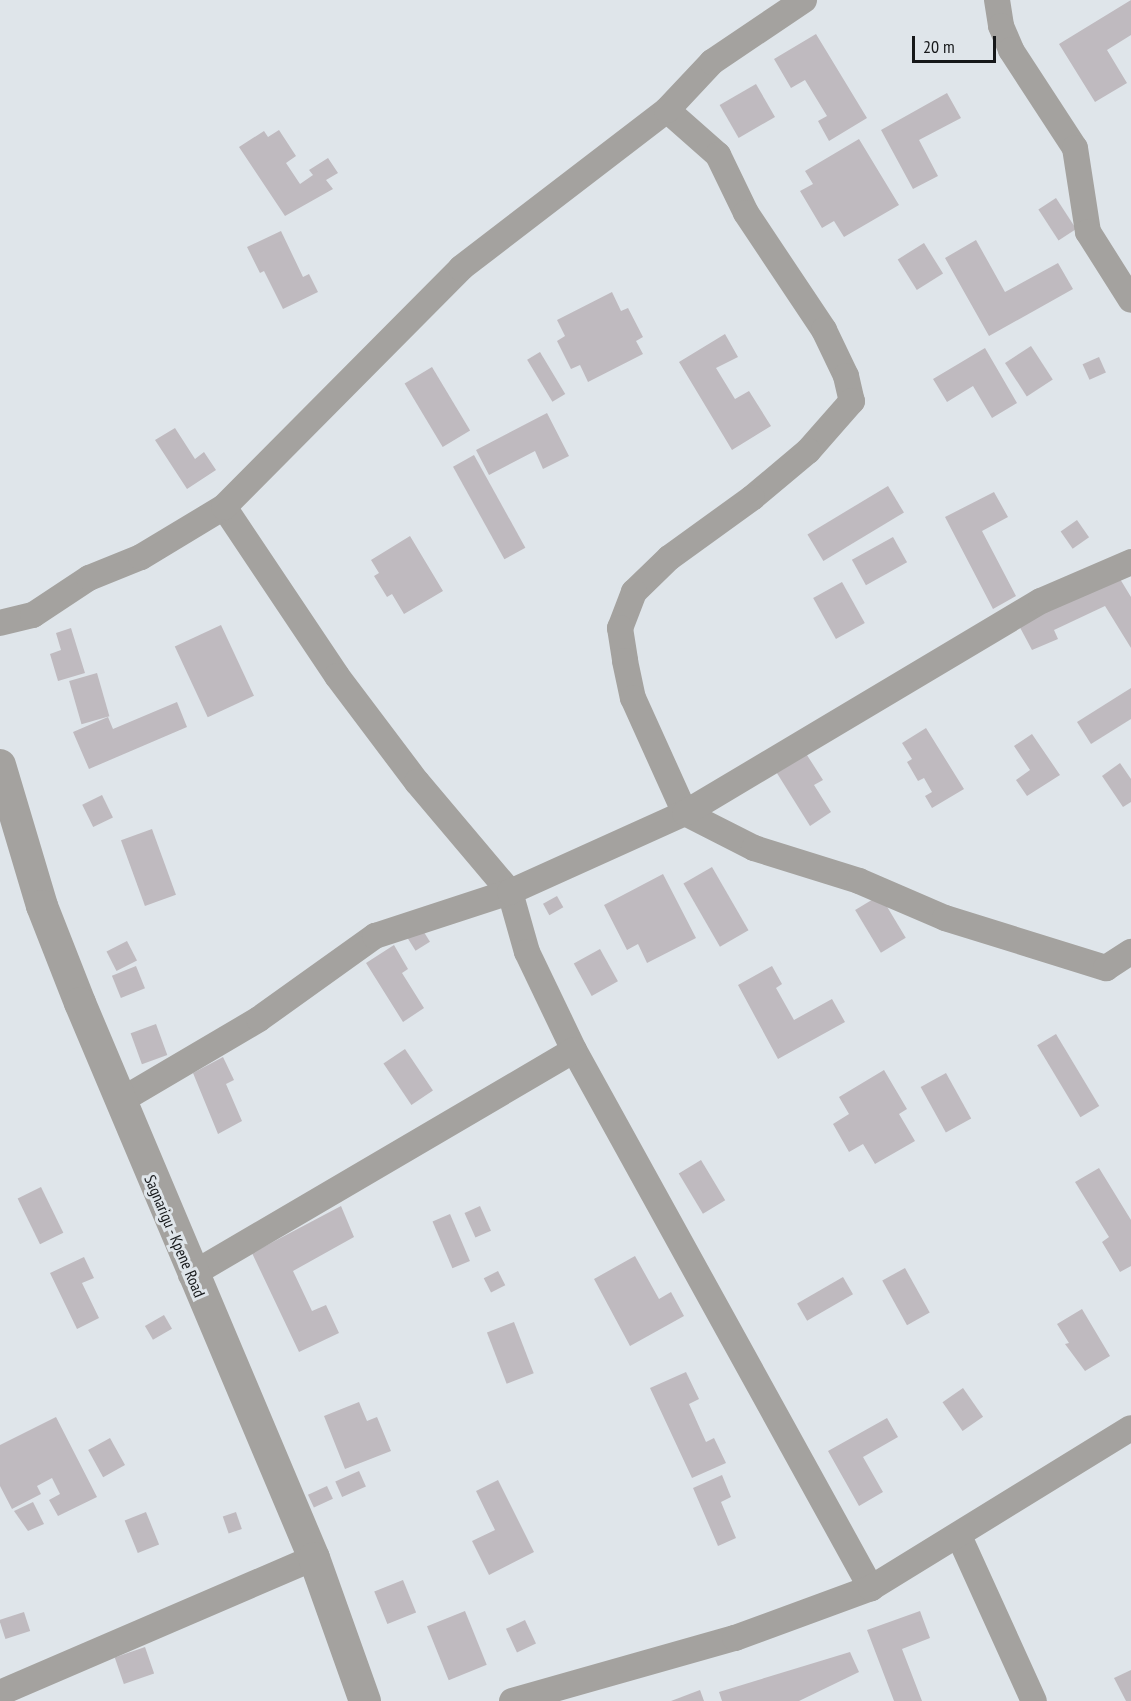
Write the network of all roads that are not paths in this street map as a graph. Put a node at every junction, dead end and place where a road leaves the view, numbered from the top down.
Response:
1 (804, 0) edge
2 (997, 0) edge
3 (667, 110) junction
4 (1131, 300) edge
5 (224, 507) junction
6 (1131, 562) edge
7 (0, 623) edge
8 (0, 765) edge
9 (685, 813) junction
10 (510, 892) junction
11 (1131, 952) edge
12 (574, 1050) junction
13 (120, 1101) junction
14 (191, 1275) junction
15 (1131, 1428) edge
16 (960, 1536) junction
17 (314, 1558) junction
18 (871, 1588) junction
19 (0, 1693) edge
20 (365, 1701) edge
21 (512, 1701) edge
22 (1034, 1701) edge

1 - 3 street
2 - 4 street
3 - 5 street
3 - 9 street
5 - 7 street
5 - 10 street
6 - 9 street
8 - 13 street, Sagnarigu - Kpene Road
9 - 10 street
9 - 11 street
10 - 12 street
10 - 13 street
12 - 14 street
12 - 18 street
13 - 14 street, Sagnarigu - Kpene Road
14 - 17 street, Sagnarigu - Kpene Road
15 - 16 street
16 - 18 street
16 - 22 street
17 - 19 street
17 - 20 street, Sagnarigu - Kpene Road
18 - 21 street

